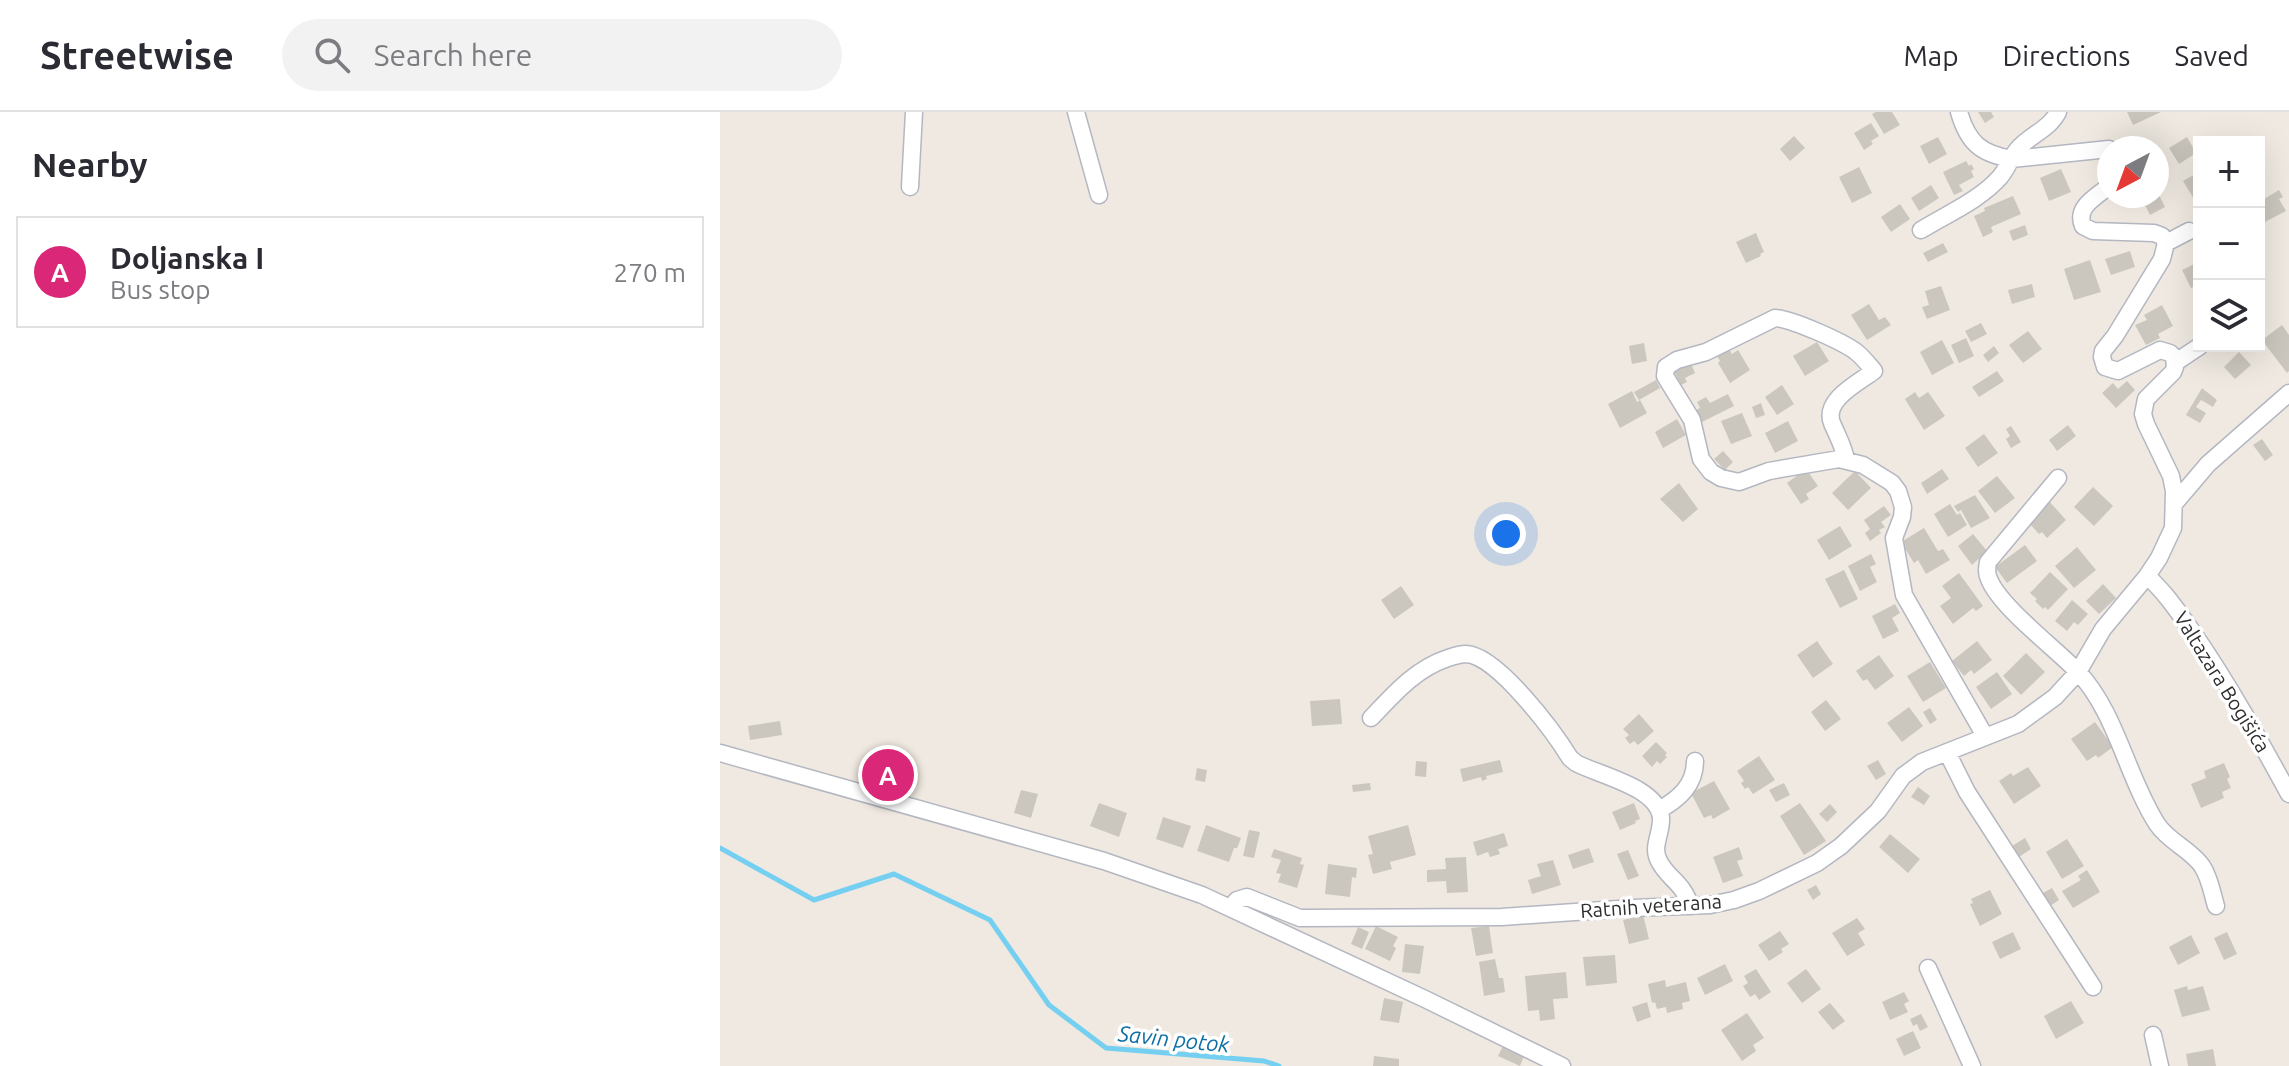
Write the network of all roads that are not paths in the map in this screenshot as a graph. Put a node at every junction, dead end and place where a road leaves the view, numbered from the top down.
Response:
1 (914, 112) edge
2 (1076, 112) edge
3 (1959, 112) edge
4 (2058, 112) edge
5 (2097, 150) edge
6 (2012, 159) junction
7 (910, 187) dead end
8 (1099, 195) dead end
9 (2097, 196) edge
10 (1921, 230) dead end
11 (2189, 231) dead end
12 (2166, 243) junction
13 (2193, 351) edge
14 (2176, 362) junction
15 (2289, 393) edge
16 (1846, 460) junction
17 (2058, 478) dead end
18 (2174, 504) junction
19 (2147, 576) junction
20 (2078, 672) junction
21 (1371, 718) dead end
22 (1985, 736) junction
23 (1947, 752) junction
24 (720, 753) edge
25 (1695, 761) dead end
26 (2289, 794) edge
27 (1659, 810) junction
28 (1690, 906) junction
29 (2216, 906) dead end
30 (1230, 908) junction
31 (1928, 968) dead end
32 (2093, 987) dead end
33 (2153, 1035) dead end
34 (1562, 1066) edge
35 (1972, 1066) edge
36 (2160, 1066) edge

1 - 7 street
2 - 8 street
3 - 6 street
4 - 6 street
5 - 6 street
6 - 10 street
9 - 12 street
11 - 12 street
12 - 14 street
13 - 14 street
14 - 18 street
15 - 18 street, Ratnih veterana
16 - 16 street
16 - 22 street
17 - 20 street
18 - 19 street, Ratnih veterana
19 - 20 street, Ratnih veterana
19 - 26 street, Valtazara Bogišića
20 - 22 street, Ratnih veterana
20 - 29 street
21 - 27 street
22 - 23 street, Ratnih veterana
23 - 28 street, Ratnih veterana
23 - 32 street
24 - 30 street
25 - 27 street
27 - 28 street
28 - 30 street, Ratnih veterana
30 - 34 street
31 - 35 street
33 - 36 street

